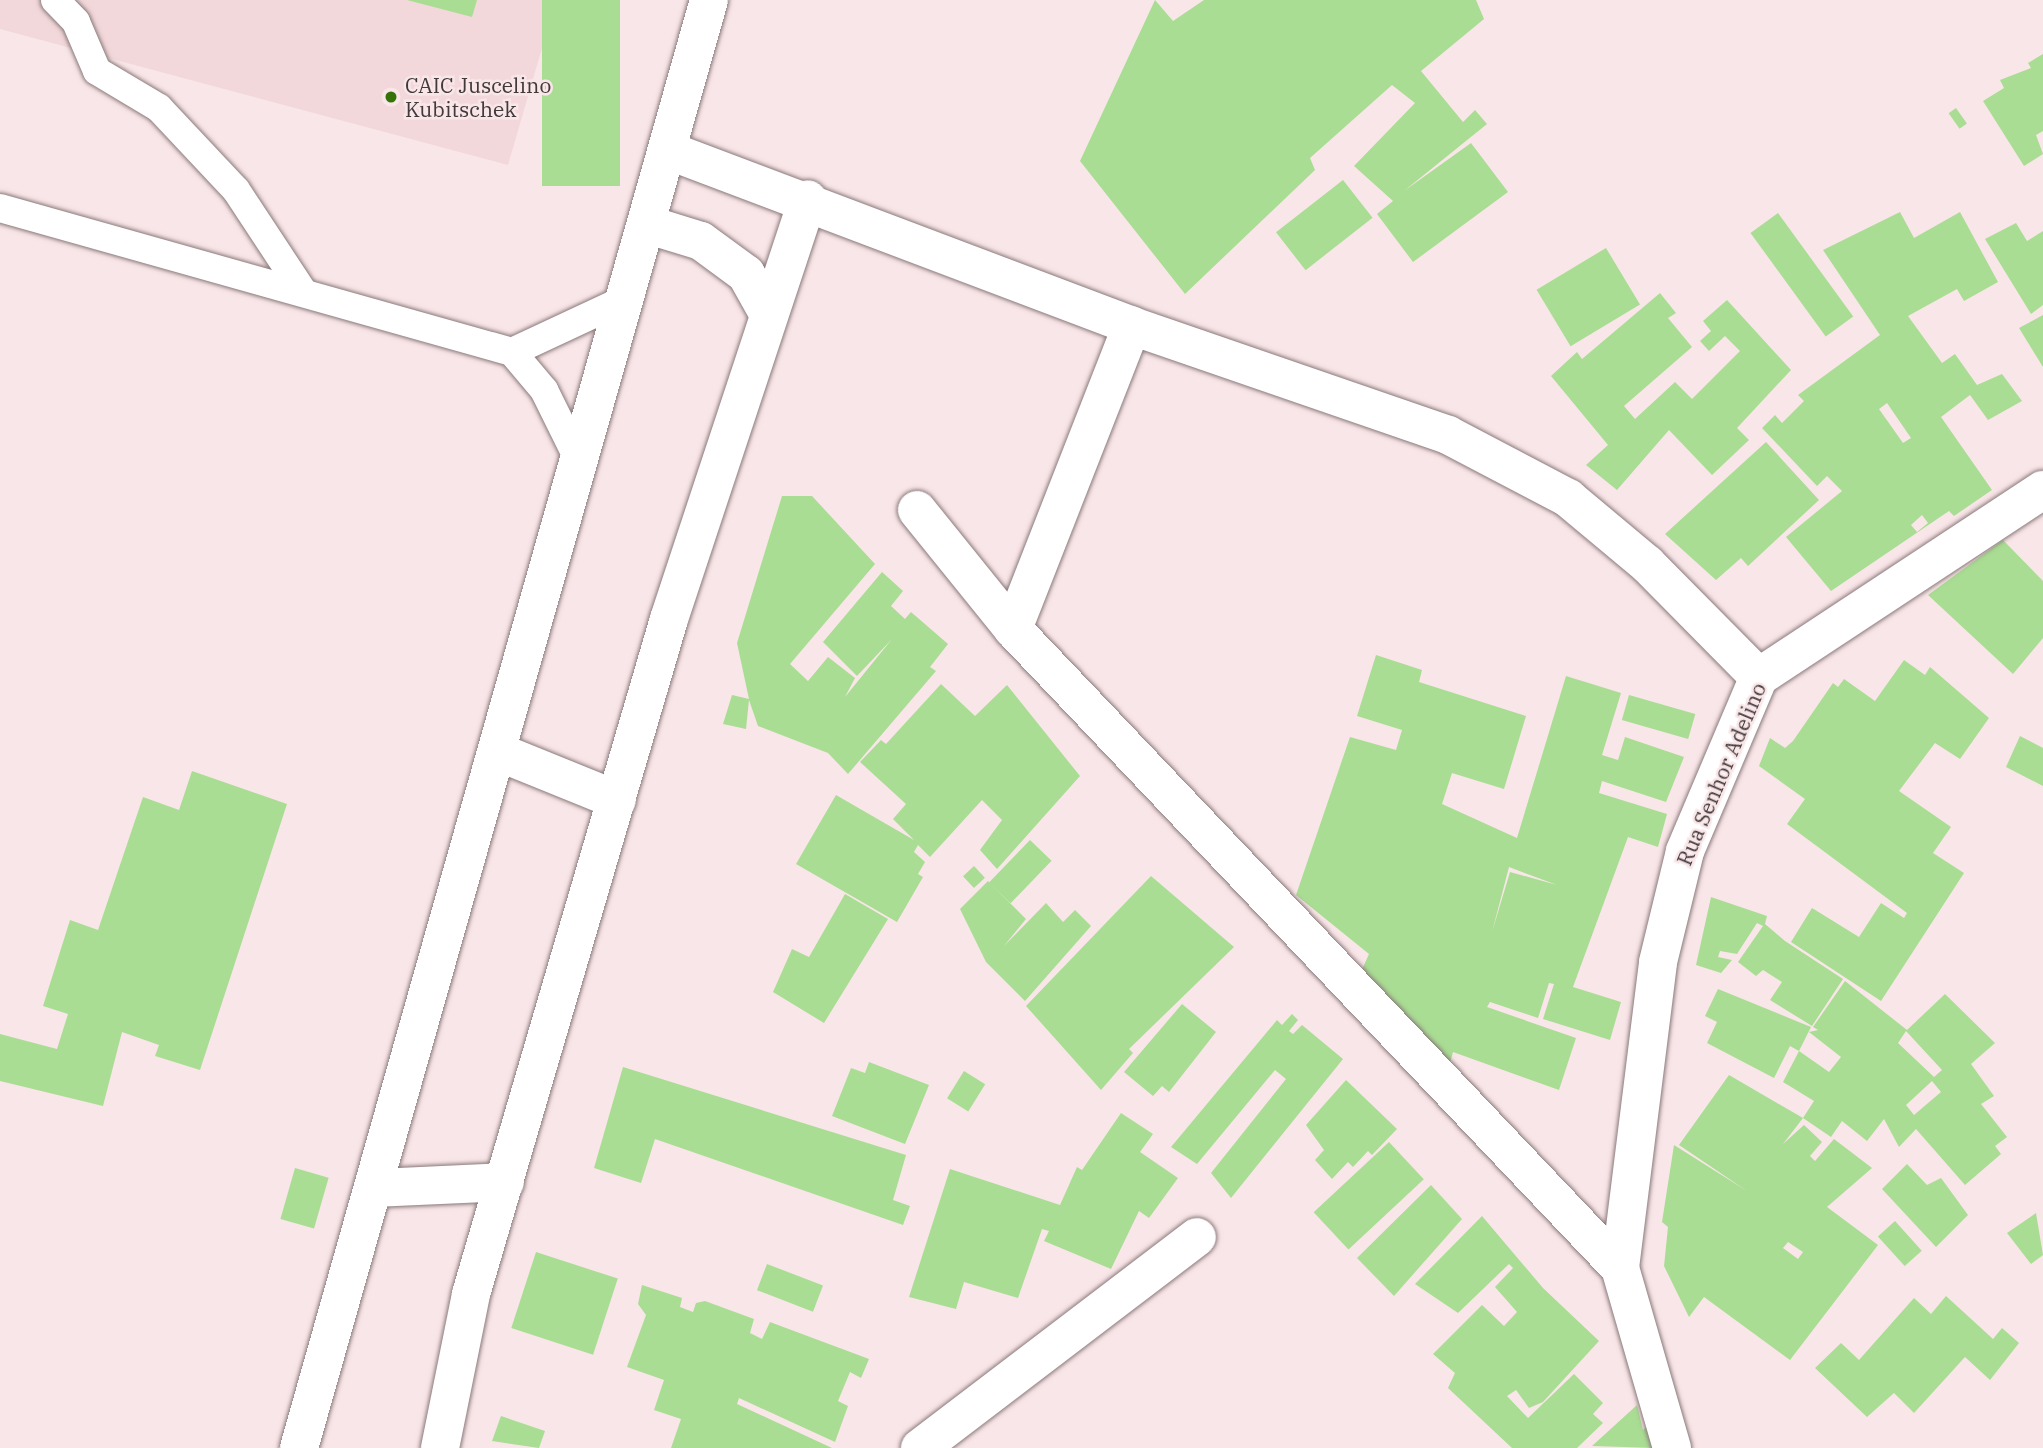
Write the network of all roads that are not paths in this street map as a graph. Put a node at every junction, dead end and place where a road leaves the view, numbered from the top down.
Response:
1 (55, 0) edge
2 (709, 0) edge
3 (667, 150) junction
4 (808, 199) junction
5 (0, 208) edge
6 (649, 225) junction
7 (304, 293) junction
8 (630, 297) junction
9 (769, 315) junction
10 (1132, 326) junction
11 (512, 352) junction
12 (581, 468) junction
13 (2043, 490) edge
14 (917, 510) dead end
15 (1013, 629) junction
16 (1759, 677) junction
17 (501, 752) junction
18 (617, 800) junction
19 (505, 1182) junction
20 (375, 1188) junction
21 (1197, 1237) dead end
22 (1620, 1268) junction
23 (299, 1448) edge
24 (440, 1448) edge
25 (920, 1448) edge
26 (1672, 1448) edge

1 - 7 lane
2 - 3 street
3 - 4 street
3 - 6 street
4 - 9 street
4 - 10 street
5 - 7 lane
6 - 8 street
6 - 9 street
7 - 11 lane
8 - 11 lane
8 - 12 street
9 - 18 street
10 - 15 street
10 - 16 street
11 - 12 lane
12 - 17 street
13 - 16 street, Rua Senhor Adelino
14 - 15 street
15 - 22 street
16 - 22 street, Rua Senhor Adelino
17 - 18 street
17 - 20 street
18 - 19 street
19 - 20 street
19 - 24 street
20 - 23 street
21 - 25 street
22 - 26 street, Rua Senhor Adelino

